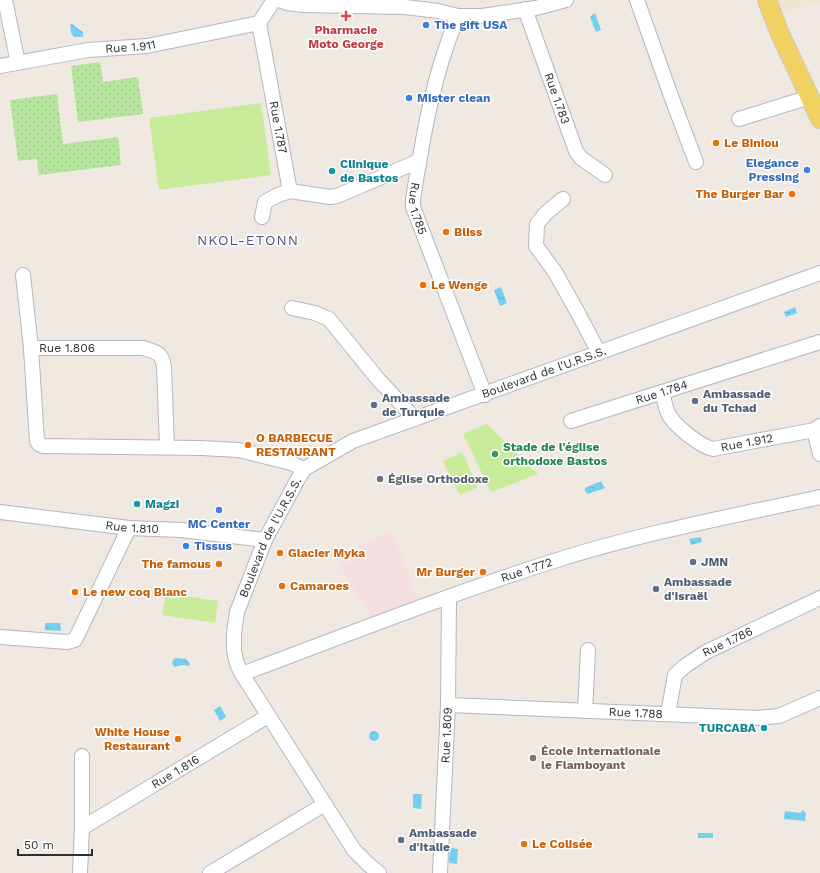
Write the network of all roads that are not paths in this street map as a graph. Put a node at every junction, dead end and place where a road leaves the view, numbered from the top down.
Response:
1 (5, 0) edge
2 (274, 0) edge
3 (279, 0) edge
4 (566, 0) edge
5 (637, 0) edge
6 (767, 0) edge
7 (428, 5) edge
8 (525, 9) junction
9 (458, 16) junction
10 (259, 23) junction
11 (18, 63) junction
12 (0, 66) edge
13 (810, 97) junction
14 (739, 119) dead end
15 (820, 119) edge
16 (419, 161) junction
17 (696, 162) dead end
18 (605, 174) dead end
19 (290, 191) junction
20 (563, 199) dead end
21 (262, 217) dead end
22 (820, 273) edge
23 (23, 275) dead end
24 (292, 308) dead end
25 (820, 342) edge
26 (31, 348) junction
27 (599, 353) junction
28 (662, 392) junction
29 (485, 395) junction
30 (415, 419) junction
31 (571, 421) dead end
32 (817, 428) edge
33 (167, 447) junction
34 (820, 454) edge
35 (304, 469) junction
36 (820, 497) edge
37 (0, 512) edge
38 (129, 528) junction
39 (264, 540) junction
40 (449, 597) junction
41 (820, 598) edge
42 (0, 637) edge
43 (588, 650) dead end
44 (242, 674) junction
45 (820, 698) edge
46 (448, 705) junction
47 (585, 711) junction
48 (668, 714) junction
49 (268, 716) junction
50 (82, 756) dead end
51 (325, 804) junction
52 (82, 828) junction
53 (80, 873) edge
54 (210, 873) edge
55 (379, 873) edge
56 (440, 873) edge

1 - 11 street
2 - 10 street
3 - 7 street
4 - 8 street
5 - 17 street
6 - 13 main road
7 - 9 street
8 - 9 street
8 - 18 street, Rue 1.783
9 - 16 street, Rue 1.785
10 - 11 street, Rue 1.911
10 - 19 street, Rue 1.787
11 - 12 street, Rue 1.911
13 - 14 street
13 - 15 main road
16 - 19 street
16 - 29 street, Rue 1.785
19 - 21 street
20 - 27 street
22 - 27 street, Boulevard de l'U.R.S.S.
23 - 26 street
24 - 30 street
25 - 28 street, Rue 1.784
26 - 33 street, Rue 1.806
26 - 33 street, Rue 1.806
27 - 29 street, Boulevard de l'U.R.S.S.
28 - 31 street, Rue 1.784
28 - 32 street, Rue 1.912
29 - 30 street, Boulevard de l'U.R.S.S.
30 - 35 street, Boulevard de l'U.R.S.S.
32 - 34 street
33 - 35 street, Rue 1.806
35 - 39 street, Boulevard de l'U.R.S.S.
36 - 40 street, Rue 1.772
37 - 38 street, Rue 1.810
38 - 39 street, Rue 1.810
38 - 42 street
39 - 44 street, Boulevard de l'U.R.S.S.
40 - 44 street, Rue 1.772
40 - 46 street, Rue 1.809
41 - 48 street, Rue 1.786
43 - 47 street
44 - 49 street, Boulevard de l'U.R.S.S.
45 - 48 street, Rue 1.788
46 - 47 street, Rue 1.788
46 - 56 street, Rue 1.809
47 - 48 street, Rue 1.788
49 - 51 street, Boulevard de l'U.R.S.S.
49 - 52 street, Rue 1.816
50 - 52 street
51 - 54 street
51 - 55 street, Boulevard de l'U.R.S.S.
52 - 53 street

